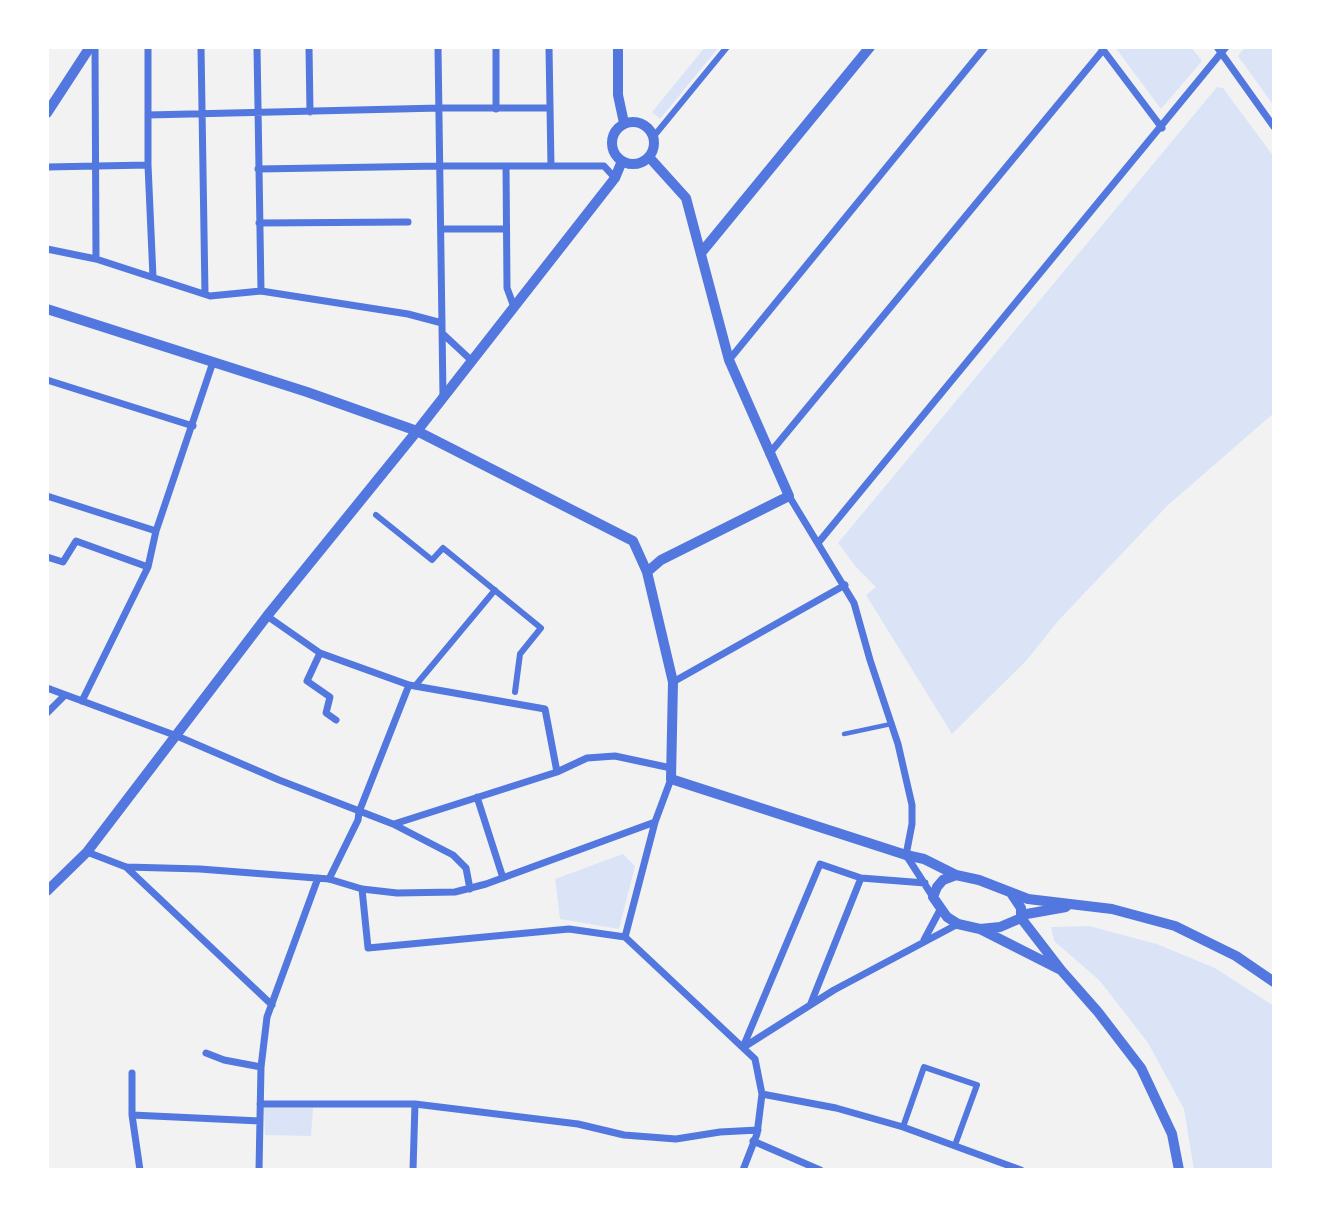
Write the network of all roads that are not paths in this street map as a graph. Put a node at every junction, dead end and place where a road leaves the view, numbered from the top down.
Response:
1 (93, 47) edge
2 (148, 47) edge
3 (201, 47) edge
4 (257, 47) edge
5 (309, 47) edge
6 (438, 47) edge
7 (496, 47) edge
8 (549, 47) edge
9 (618, 47) edge
10 (727, 47) edge
11 (870, 47) edge
12 (985, 47) edge
13 (1102, 48) edge
14 (1222, 49) edge
15 (440, 108) junction
16 (550, 108) junction
17 (496, 109) junction
18 (258, 111) junction
19 (310, 112) junction
20 (47, 113) edge
21 (202, 114) junction
22 (148, 115) junction
23 (624, 123) junction
24 (1274, 127) edge
25 (1162, 128) junction
26 (654, 136) junction
27 (649, 157) junction
28 (622, 161) junction
29 (148, 165) junction
30 (440, 166) junction
31 (506, 166) junction
32 (551, 166) junction
33 (47, 167) edge
34 (95, 167) junction
35 (258, 169) junction
36 (615, 178) junction
37 (408, 222) dead end
38 (259, 223) junction
39 (441, 229) junction
40 (506, 229) junction
41 (47, 249) edge
42 (701, 253) junction
43 (96, 259) junction
44 (153, 277) junction
45 (261, 291) junction
46 (205, 294) junction
47 (514, 307) junction
48 (47, 309) edge
49 (442, 323) junction
50 (443, 334) junction
51 (729, 360) junction
52 (472, 361) junction
53 (213, 362) junction
54 (47, 380) edge
55 (443, 397) junction
56 (193, 426) junction
57 (417, 431) junction
58 (769, 455) junction
59 (47, 496) edge
60 (789, 496) junction
61 (376, 515) dead end
62 (156, 531) junction
63 (818, 543) junction
64 (47, 557) edge
65 (148, 566) junction
66 (647, 572) junction
67 (845, 585) junction
68 (495, 590) junction
69 (267, 616) junction
70 (320, 653) junction
71 (673, 682) junction
72 (412, 685) junction
73 (47, 688) edge
74 (515, 692) dead end
75 (65, 695) junction
76 (82, 701) junction
77 (47, 713) edge
78 (336, 720) dead end
79 (891, 724) junction
80 (844, 734) dead end
81 (177, 736) junction
82 (557, 772) junction
83 (671, 773) junction
84 (477, 797) junction
85 (359, 812) junction
86 (656, 822) junction
87 (393, 824) junction
88 (87, 852) junction
89 (906, 855) junction
90 (126, 867) junction
91 (956, 875) junction
92 (503, 877) junction
93 (318, 878) junction
94 (861, 878) junction
95 (329, 879) junction
96 (925, 883) junction
97 (362, 889) junction
98 (470, 889) junction
99 (47, 891) edge
100 (1011, 893) junction
101 (933, 897) junction
102 (1072, 905) junction
103 (940, 910) junction
104 (1042, 913) junction
105 (1021, 917) junction
106 (958, 924) junction
107 (981, 929) junction
108 (1034, 934) junction
109 (625, 937) junction
110 (923, 941) junction
111 (1061, 970) junction
112 (1274, 982) edge
113 (811, 1004) junction
114 (272, 1006) junction
115 (743, 1047) junction
116 (206, 1054) dead end
117 (261, 1067) junction
118 (132, 1073) dead end
119 (762, 1094) junction
120 (260, 1104) junction
121 (415, 1104) junction
122 (132, 1115) junction
123 (260, 1121) junction
124 (903, 1127) junction
125 (758, 1130) junction
126 (753, 1141) junction
127 (955, 1145) junction
128 (140, 1170) edge
129 (259, 1170) edge
130 (413, 1170) edge
131 (743, 1170) edge
132 (820, 1170) edge
133 (1021, 1170) edge
134 (1179, 1170) edge

1 - 20 street
1 - 34 street
2 - 22 street
3 - 21 street
4 - 18 street
5 - 19 street
6 - 15 street
7 - 17 street
8 - 16 street
9 - 23 street
10 - 26 street
11 - 42 street
12 - 51 street
13 - 25 street
13 - 58 street
14 - 24 street
14 - 25 street
15 - 17 street
15 - 19 street
15 - 30 street
16 - 17 street
16 - 32 street
18 - 19 street
18 - 21 street
18 - 35 street
21 - 22 street
21 - 46 street
22 - 29 street
23 - 26 street
23 - 28 street
25 - 63 street
26 - 27 street
27 - 28 street
27 - 42 street
28 - 36 street
29 - 34 street
29 - 44 street
30 - 31 street
30 - 35 street
30 - 39 street
31 - 32 street
31 - 40 street
32 - 36 street
33 - 34 street
34 - 43 street
35 - 38 street
36 - 47 street
37 - 38 street
38 - 45 street
39 - 40 street
39 - 49 street
40 - 47 street
41 - 43 street
42 - 51 street
43 - 44 street
44 - 46 street
45 - 46 street
45 - 49 street
47 - 52 street
48 - 53 street
49 - 50 street
50 - 52 street
50 - 55 street
51 - 58 street
52 - 55 street
53 - 56 street
53 - 57 street
54 - 56 street
55 - 57 street
56 - 62 street
57 - 66 street
57 - 69 street
58 - 60 street
59 - 62 street
60 - 63 street
60 - 66 street
61 - 68 street
62 - 65 street
63 - 67 street
64 - 65 street
65 - 76 street
66 - 71 street
67 - 71 street
67 - 79 street
68 - 72 street
68 - 74 street
69 - 70 street
69 - 81 street
70 - 72 street
70 - 78 street
71 - 83 street
72 - 82 street
72 - 85 street
73 - 75 street
75 - 76 street
75 - 77 street
76 - 81 street
79 - 80 lane
79 - 89 street
81 - 85 street
81 - 88 street
82 - 83 street
82 - 84 street
83 - 86 street
83 - 89 street
84 - 87 street
84 - 92 street
85 - 87 street
85 - 95 street
86 - 92 street
86 - 109 street
87 - 98 street
88 - 90 street
88 - 99 street
89 - 91 street
89 - 96 street
90 - 93 street
90 - 114 street
91 - 100 street
91 - 101 street
92 - 98 street
93 - 95 street
93 - 114 street
94 - 96 street
94 - 113 street
94 - 115 street
95 - 97 street
96 - 101 street
97 - 98 street
97 - 109 street
100 - 102 street
100 - 105 street
101 - 103 street
102 - 104 street
102 - 112 street
103 - 106 street
103 - 110 street
104 - 105 street
104 - 108 street
105 - 107 street
105 - 108 street
106 - 107 street
106 - 110 street
107 - 111 street
108 - 111 street
109 - 115 street
110 - 113 street
111 - 134 street
113 - 115 street
114 - 117 street
115 - 119 street
116 - 117 street
117 - 120 street
118 - 122 street
119 - 124 street
119 - 125 street
120 - 121 street
120 - 123 street
121 - 125 street
121 - 130 street
122 - 123 street
122 - 128 street
123 - 129 street
124 - 127 street
124 - 127 street
125 - 126 street
126 - 131 street
126 - 132 street
127 - 133 street

